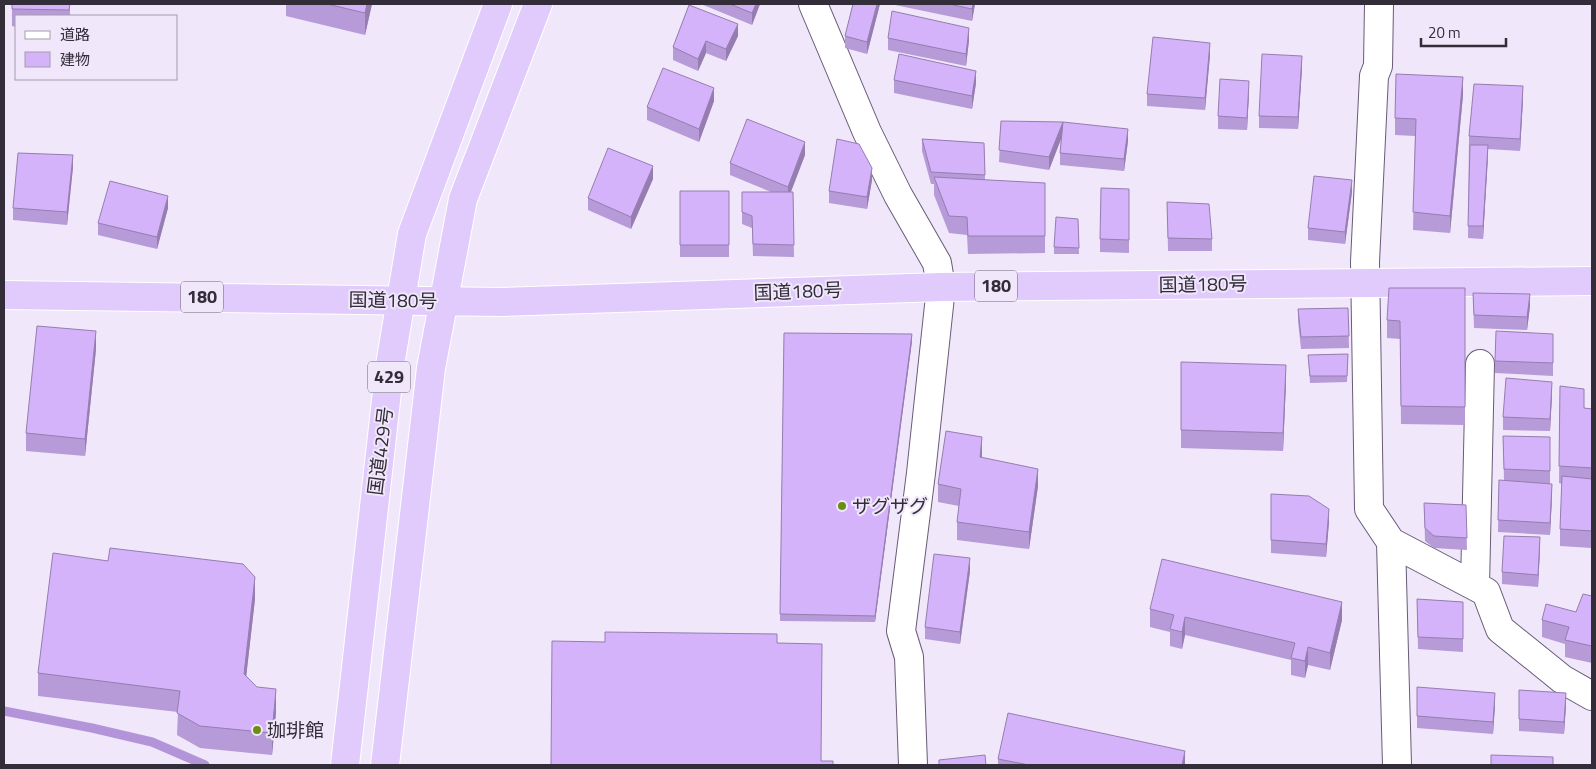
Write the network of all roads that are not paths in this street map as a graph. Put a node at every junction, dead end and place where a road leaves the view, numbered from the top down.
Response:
1 (498, 4) edge
2 (538, 4) edge
3 (813, 4) edge
4 (1379, 4) edge
5 (1592, 281) edge
6 (1365, 282) junction
7 (941, 287) junction
8 (4, 295) edge
9 (401, 300) junction
10 (444, 301) junction
11 (1480, 364) dead end
12 (1391, 542) junction
13 (1475, 586) junction
14 (1592, 696) edge
15 (345, 765) edge
16 (384, 765) edge
17 (914, 765) edge
18 (1396, 765) edge

1 - 9 highway, 国道429号 / 429
2 - 10 highway, 429
3 - 7 street
4 - 6 street
5 - 6 highway, 国道180号 / 180
6 - 7 highway, 国道180号 / 180
6 - 12 street
7 - 10 highway, 国道180号 / 180
7 - 17 street
8 - 9 highway, 国道180号 / 180
9 - 10 highway, 国道180号 / 180
9 - 15 highway, 国道429号 / 429
10 - 16 highway, 429
11 - 13 street
12 - 13 street
12 - 18 street
13 - 14 street

